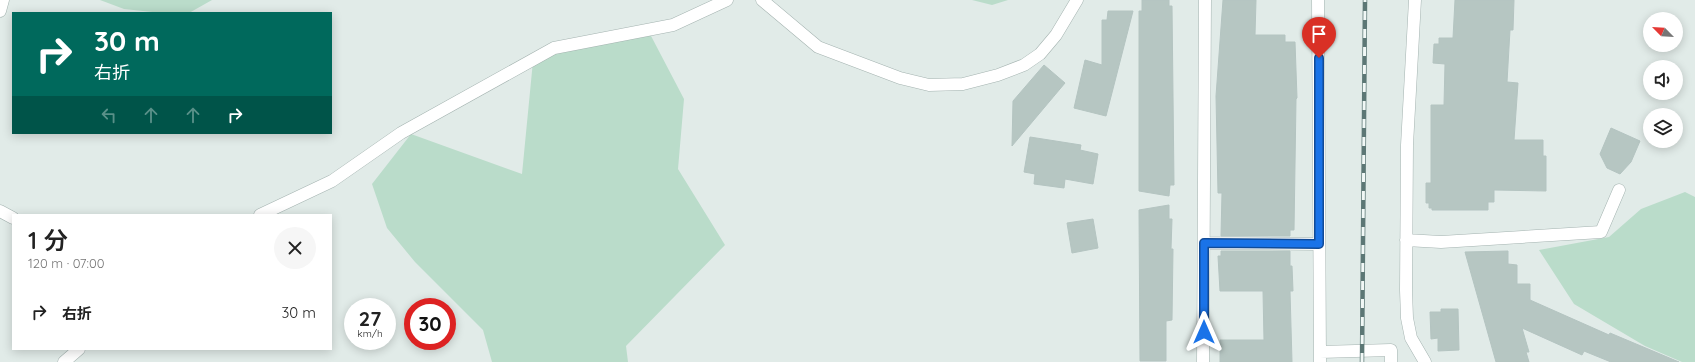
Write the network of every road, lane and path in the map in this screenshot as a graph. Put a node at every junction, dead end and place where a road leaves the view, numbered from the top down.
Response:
1 (3, 0) edge
2 (727, 0) edge
3 (762, 0) edge
4 (1077, 0) edge
5 (1205, 0) edge
6 (1318, 0) edge
7 (1415, 0) edge
8 (0, 11) edge
9 (1619, 190) dead end
10 (0, 211) edge
11 (262, 214) edge
12 (12, 217) edge
13 (1406, 240) junction
14 (1204, 243) junction
15 (1319, 244) junction
16 (78, 350) edge
17 (1320, 357) edge
18 (64, 362) edge
19 (1203, 362) edge
20 (1391, 362) edge
21 (1425, 362) edge

1 - 8 street
2 - 11 street
3 - 4 street
5 - 14 street
6 - 15 street
7 - 13 street
9 - 13 street
10 - 12 street
13 - 21 street
14 - 15 street
14 - 19 street
15 - 17 street
16 - 18 street
17 - 20 street

